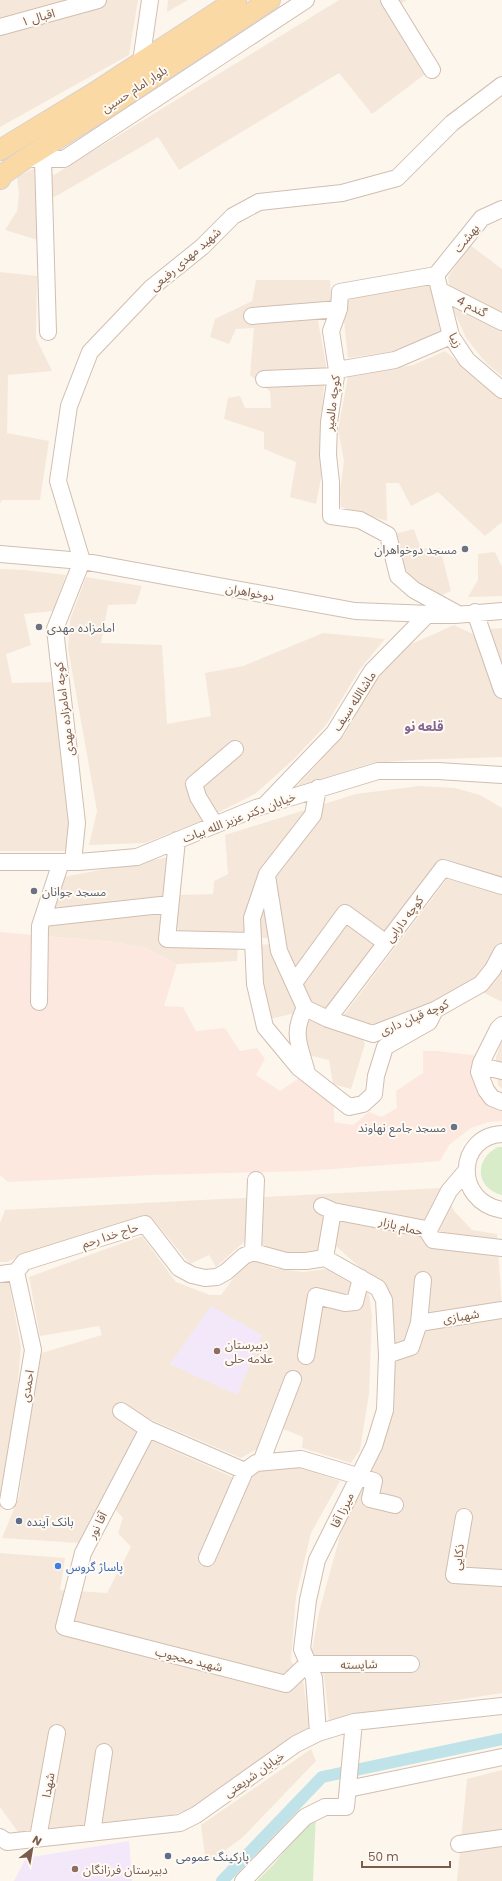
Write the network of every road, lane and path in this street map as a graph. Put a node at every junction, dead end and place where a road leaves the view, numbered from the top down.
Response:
1 (98, 0) edge
2 (150, 0) edge
3 (236, 0) edge
4 (270, 0) edge
5 (306, 0) edge
6 (394, 2) edge
7 (214, 8) edge
8 (0, 27) edge
9 (141, 62) junction
10 (432, 70) dead end
11 (502, 85) edge
12 (0, 150) edge
13 (34, 159) junction
14 (0, 179) edge
15 (502, 209) edge
16 (436, 275) junction
17 (441, 291) junction
18 (339, 309) junction
19 (252, 316) dead end
20 (502, 322) edge
21 (48, 332) dead end
22 (451, 336) junction
23 (336, 373) junction
24 (264, 379) dead end
25 (502, 390) edge
26 (0, 554) edge
27 (82, 561) junction
28 (502, 611) edge
29 (467, 613) junction
30 (428, 614) junction
31 (502, 690) edge
32 (235, 749) dead end
33 (502, 775) edge
34 (318, 788) junction
35 (265, 805) junction
36 (215, 825) junction
37 (177, 840) junction
38 (0, 862) edge
39 (67, 862) junction
40 (267, 874) junction
41 (502, 886) edge
42 (170, 904) junction
43 (43, 918) junction
44 (253, 941) junction
45 (386, 943) junction
46 (502, 952) edge
47 (294, 983) junction
48 (39, 1002) dead end
49 (305, 1008) junction
50 (435, 1010) junction
51 (328, 1019) junction
52 (502, 1026) edge
53 (481, 1066) junction
54 (502, 1071) edge
55 (307, 1074) junction
56 (502, 1102) edge
57 (502, 1134) edge
58 (466, 1171) junction
59 (256, 1180) dead end
60 (502, 1210) edge
61 (428, 1232) junction
62 (502, 1248) edge
63 (253, 1252) junction
64 (326, 1258) junction
65 (8, 1273) edge
66 (360, 1278) junction
67 (423, 1280) dead end
68 (502, 1310) edge
69 (419, 1323) junction
70 (387, 1355) junction
71 (306, 1356) dead end
72 (293, 1379) dead end
73 (121, 1411) dead end
74 (148, 1429) junction
75 (261, 1462) junction
76 (245, 1471) junction
77 (358, 1476) junction
78 (8, 1501) dead end
79 (395, 1505) dead end
80 (464, 1517) dead end
81 (207, 1558) dead end
82 (502, 1578) edge
83 (64, 1627) joint
84 (307, 1664) junction
85 (411, 1664) dead end
86 (502, 1706) edge
87 (354, 1722) junction
88 (57, 1733) dead end
89 (318, 1733) junction
90 (104, 1752) dead end
91 (502, 1757) edge
92 (348, 1789) junction
93 (92, 1832) junction
94 (38, 1838) junction
95 (502, 1838) edge
96 (2, 1842) edge
97 (458, 1844) dead end
98 (243, 1881) edge

1 - 8 street, اقبال ۱
2 - 9 street
3 - 7 main road, بلوار امام حسین
4 - 13 main road, بلوار امام حسین
5 - 13 street
6 - 10 street
7 - 9 main road, بلوار امام حسین
9 - 12 main road, بلوار امام حسین
11 - 27 street, شهید مهدی رفیعی
13 - 14 main road, بلوار امام حسین
13 - 21 street
15 - 16 street, بهشت
16 - 17 street, زیبا
16 - 18 street, کوچه مالمیر
17 - 20 street, گندم 4
17 - 22 street, زیبا
18 - 19 street
18 - 23 street, کوچه مالمیر
22 - 23 street
22 - 25 street, زیبا
23 - 24 street
23 - 29 street, کوچه مالمیر
26 - 27 street, دوخواهران
27 - 30 street, دوخواهران
27 - 39 street, کوچه امامزاده مهدی
28 - 29 street, دوخواهران
29 - 30 street, دوخواهران
29 - 31 street
30 - 35 street, ماشاالله سیف
32 - 36 street
33 - 34 street, خیابان دکتر عزیز الله بیات
34 - 35 street, خیابان دکتر عزیز الله بیات
34 - 40 street
35 - 36 street, خیابان دکتر عزیز الله بیات
36 - 37 street, خیابان دکتر عزیز الله بیات
37 - 39 street, خیابان دکتر عزیز الله بیات
37 - 42 street
38 - 39 street, خیابان دکتر عزیز الله بیات
39 - 43 street, کوچه امامزاده مهدی
40 - 44 street
40 - 47 street
41 - 45 street, کوچه دارابی
42 - 43 street
42 - 44 street
43 - 48 street, کوچه امامزاده مهدی
44 - 55 street
45 - 47 street
45 - 51 street, کوچه دارابی
46 - 50 street, کوچه قپان داری
47 - 49 street
49 - 51 street, کوچه قپان داری
49 - 55 street
50 - 51 street, کوچه قپان داری
50 - 55 street
52 - 53 street
53 - 54 street
53 - 56 street
57 - 58 street
58 - 60 street
58 - 61 street
59 - 63 street
61 - 62 street, حمام بازار
61 - 64 street, حمام بازار
63 - 64 street
63 - 65 street, حاج خدا رحم
64 - 66 street
65 - 78 street, احمدی
66 - 70 street, میرزا آقا
66 - 71 street
67 - 69 street
68 - 69 street, شهبازی
69 - 70 street
70 - 77 street, میرزا آقا
72 - 75 street
73 - 74 street
74 - 76 street
74 - 83 street, آقا نور
75 - 76 street
75 - 77 street
76 - 81 street
77 - 79 street
77 - 84 street, میرزا آقا
80 - 82 street, ذکایی
83 - 84 street, شهید محجوب
84 - 85 street, شایسته
84 - 89 street, میرزا آقا
86 - 87 street, خیابان شریعتی
87 - 89 street, خیابان شریعتی
87 - 92 street
88 - 94 street, شهدا
89 - 93 street, خیابان شریعتی
90 - 93 street
91 - 92 street
92 - 98 street
93 - 94 street, خیابان شریعتی
94 - 96 street, خیابان شریعتی
95 - 97 street

